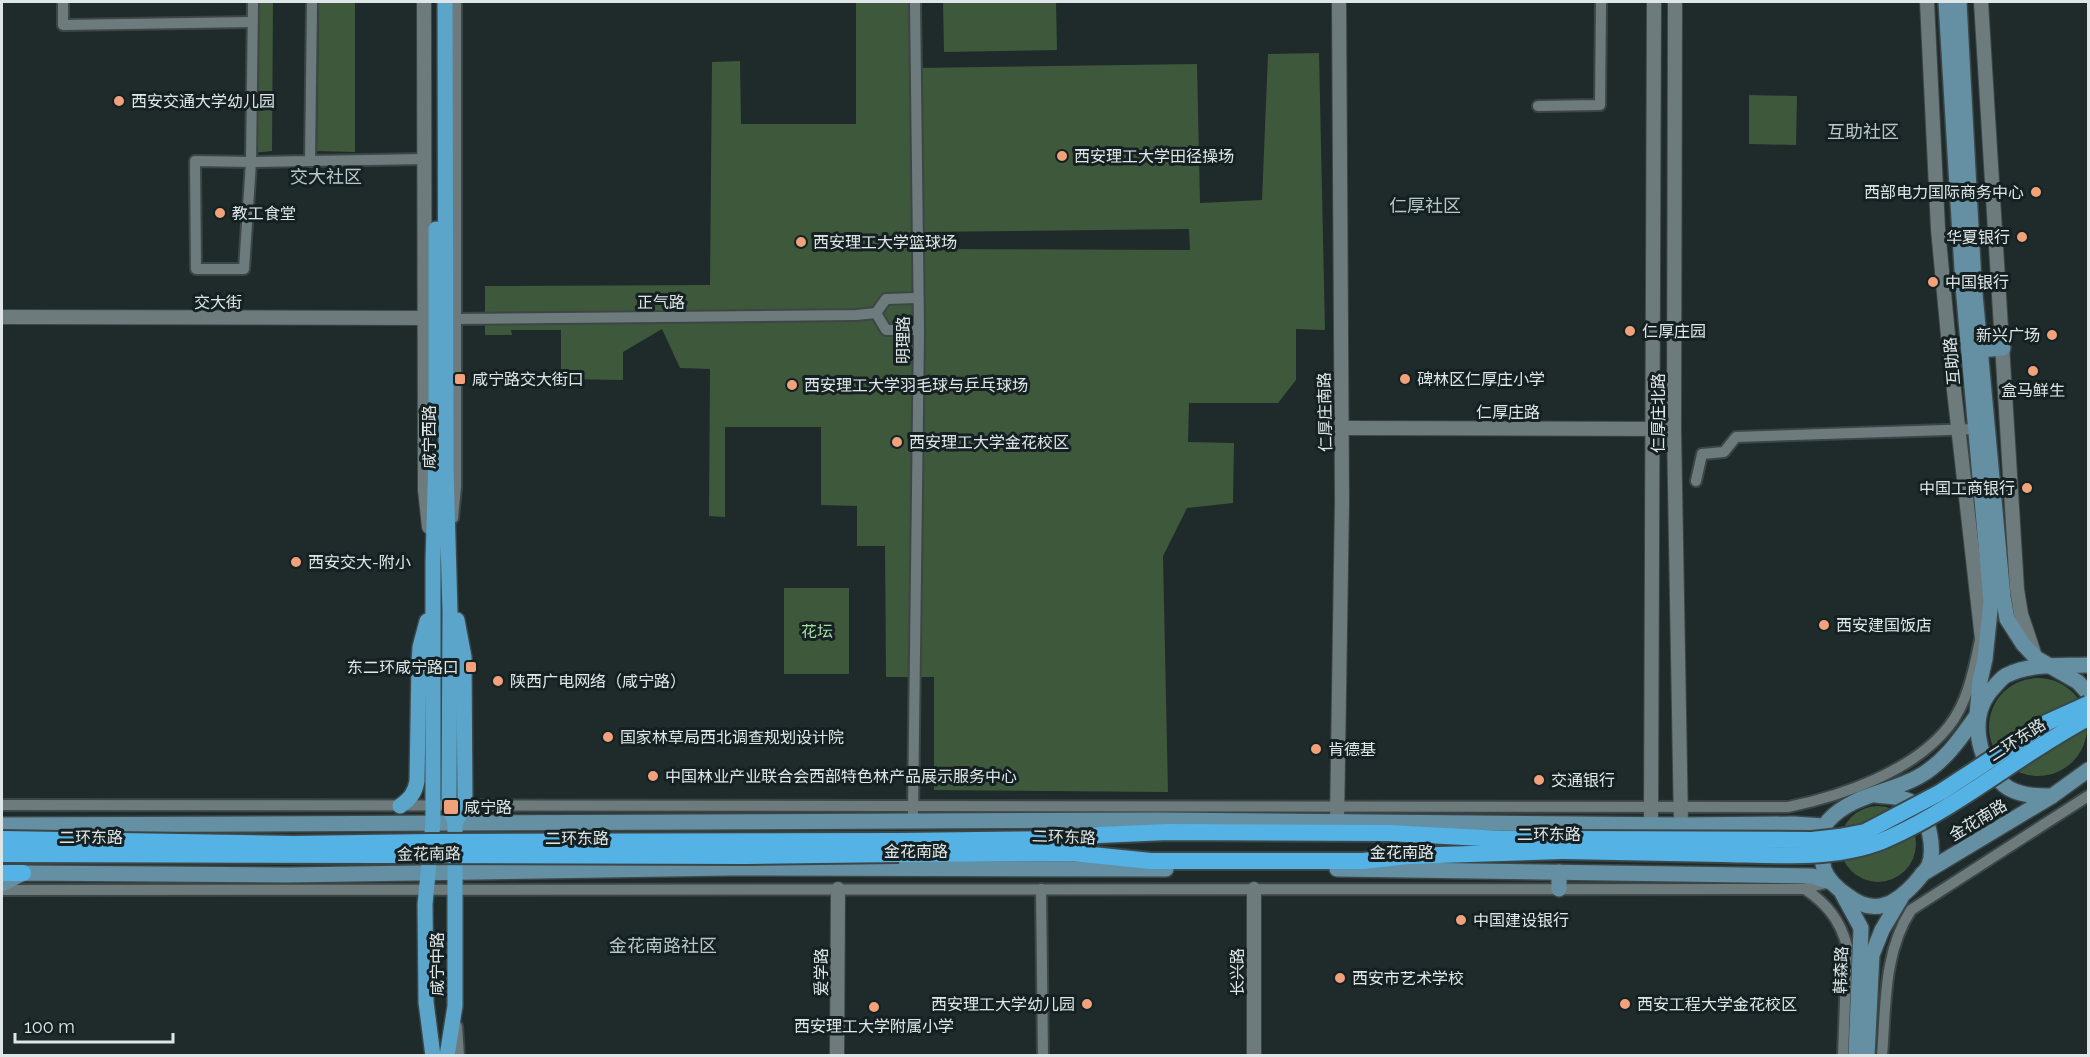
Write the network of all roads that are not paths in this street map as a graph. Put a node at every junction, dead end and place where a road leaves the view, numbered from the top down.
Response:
1 (63, 2) edge
2 (252, 2) edge
3 (312, 2) edge
4 (424, 2) edge
5 (435, 2) edge
6 (445, 2) edge
7 (456, 2) edge
8 (915, 2) edge
9 (1339, 2) edge
10 (1601, 2) edge
11 (1654, 2) edge
12 (1675, 2) edge
13 (1927, 2) edge
14 (1946, 2) edge
15 (1959, 2) edge
16 (1981, 2) edge
17 (252, 22) junction
18 (1538, 106) dead end
19 (424, 159) junction
20 (310, 161) junction
21 (250, 162) junction
22 (917, 298) junction
23 (876, 313) junction
24 (2, 317) edge
25 (441, 319) junction
26 (919, 330) junction
27 (2003, 348) junction
28 (1980, 350) junction
29 (1342, 428) junction
30 (1653, 429) junction
31 (1674, 429) junction
32 (1976, 429) junction
33 (1959, 430) junction
34 (1696, 481) dead end
35 (450, 584) junction
36 (433, 600) junction
37 (1981, 637) junction
38 (2036, 658) junction
39 (1985, 659) junction
40 (2088, 665) edge
41 (2052, 666) junction
42 (2088, 693) edge
43 (2088, 704) edge
44 (1977, 715) junction
45 (2088, 718) edge
46 (2088, 770) edge
47 (1876, 795) junction
48 (2052, 796) junction
49 (2088, 796) edge
50 (2, 806) edge
51 (400, 806) junction
52 (441, 806) junction
53 (465, 806) junction
54 (914, 806) junction
55 (1651, 807) junction
56 (1681, 807) junction
57 (1337, 814) junction
58 (1159, 820) junction
59 (1393, 822) junction
60 (433, 823) junction
61 (455, 823) junction
62 (913, 823) junction
63 (1651, 824) junction
64 (2, 825) edge
65 (1681, 825) junction
66 (1824, 826) junction
67 (1099, 835) junction
68 (1445, 836) junction
69 (2, 839) edge
70 (1564, 845) junction
71 (899, 848) junction
72 (2, 854) edge
73 (1098, 856) junction
74 (1363, 861) junction
75 (1154, 869) junction
76 (1319, 869) junction
77 (427, 872) junction
78 (455, 872) junction
79 (1559, 872) junction
80 (2, 873) edge
81 (23, 873) junction
82 (1922, 874) junction
83 (2, 884) edge
84 (1836, 886) junction
85 (426, 889) junction
86 (455, 889) junction
87 (838, 889) junction
88 (1041, 889) junction
89 (1254, 889) junction
90 (1559, 889) junction
91 (1805, 889) junction
92 (2, 890) edge
93 (1902, 897) junction
94 (1911, 910) junction
95 (1842, 929) junction
96 (426, 1002) junction
97 (455, 1006) junction
98 (425, 1056) edge
99 (434, 1056) edge
100 (447, 1056) edge
101 (459, 1056) edge
102 (837, 1056) edge
103 (1043, 1056) edge
104 (1254, 1056) edge
105 (1843, 1056) edge
106 (1856, 1056) edge
107 (1867, 1056) edge
108 (1882, 1056) edge

1 - 17 street
2 - 17 street
3 - 20 street
4 - 19 street
5 - 25 main road, 咸宁西路
6 - 25 main road, 咸宁西路
7 - 25 street
8 - 22 street, 明理路
9 - 29 street, 仁厚庄南路
10 - 18 street
11 - 30 street, 仁厚庄北路
12 - 31 street, 仁厚庄北路
13 - 33 street
14 - 32 main road, 互助路
15 - 28 main road, 互助路
16 - 27 street
17 - 21 street
19 - 20 street
19 - 25 street
20 - 21 street
21 - 21 street
22 - 23 street
22 - 26 street, 明理路
23 - 25 street, 正气路
23 - 26 street
24 - 25 street, 交大街
25 - 35 main road, 咸宁西路
25 - 36 main road, 咸宁西路
26 - 54 street, 明理路
27 - 28 main road
27 - 38 street
28 - 38 main road, 互助路
29 - 30 street, 仁厚庄路
29 - 57 street, 仁厚庄南路
30 - 31 street, 仁厚庄路
30 - 55 street, 仁厚庄北路
31 - 56 street, 仁厚庄北路
32 - 33 street
32 - 39 main road, 互助路
33 - 34 street
33 - 37 street
35 - 52 main road, 咸宁西路
35 - 53 main road
36 - 51 main road
36 - 52 main road, 咸宁西路
37 - 39 street
37 - 56 street
38 - 41 main road, 互助路
39 - 44 main road, 互助路
40 - 41 main road
41 - 42 main road, 互助路
41 - 44 main road
43 - 70 highway, 二环东路, bridge
44 - 47 main road
44 - 48 main road, 互助路
45 - 70 highway, 二环东路, bridge
46 - 48 main road, 金花南路
47 - 66 main road
47 - 82 main road
48 - 82 main road, 金花南路
49 - 94 street
50 - 51 street
51 - 52 street
52 - 53 street
52 - 60 main road, 咸宁西路
52 - 61 main road, 咸宁西路
53 - 54 street
53 - 61 main road
54 - 57 street
54 - 62 street, 明理路
55 - 56 street
55 - 57 street
55 - 63 street, 仁厚庄北路
56 - 65 street, 仁厚庄北路
57 - 58 main road, 金花南路
57 - 59 main road, 金花南路
58 - 62 main road, 金花南路
58 - 67 highway
59 - 63 main road, 金花南路
59 - 68 highway
60 - 61 main road, 金花南路
60 - 64 main road, 金花南路
60 - 77 main road, 咸宁西路
61 - 62 main road, 金花南路
61 - 78 main road, 咸宁西路
63 - 65 main road, 金花南路
65 - 66 main road, 金花南路
66 - 84 main road
67 - 68 highway, 二环东路
67 - 71 highway, 二环东路
68 - 70 highway, 二环东路
69 - 71 highway, 二环东路, bridge
70 - 74 highway, 二环东路
71 - 72 highway, 二环东路, bridge
71 - 73 highway, 二环东路
73 - 74 highway, 二环东路
73 - 75 highway
74 - 76 highway
75 - 76 main road, 金花南路
75 - 78 main road, 金花南路
76 - 79 main road, 金花南路
77 - 78 main road, 金花南路
77 - 81 main road, 金花南路
77 - 85 main road, 咸宁中路
78 - 86 main road, 咸宁中路
79 - 84 main road, 金花南路
79 - 90 main road
80 - 81 highway
81 - 83 main road, 金花南路
82 - 93 main road
82 - 94 street
84 - 91 street
84 - 93 main road
84 - 95 street
84 - 106 main road, 韩森路
85 - 86 street
85 - 92 street
85 - 96 main road, 咸宁中路
86 - 87 street
86 - 97 main road, 咸宁中路
87 - 88 street
87 - 102 street, 爱学路
88 - 89 street
88 - 103 street
89 - 90 street
89 - 104 street, 长兴路
90 - 91 street
91 - 95 street
93 - 107 main road, 韩森路
94 - 108 street
95 - 105 street
96 - 98 street
96 - 99 main road, 咸宁中路
97 - 100 main road, 咸宁中路
97 - 101 street

